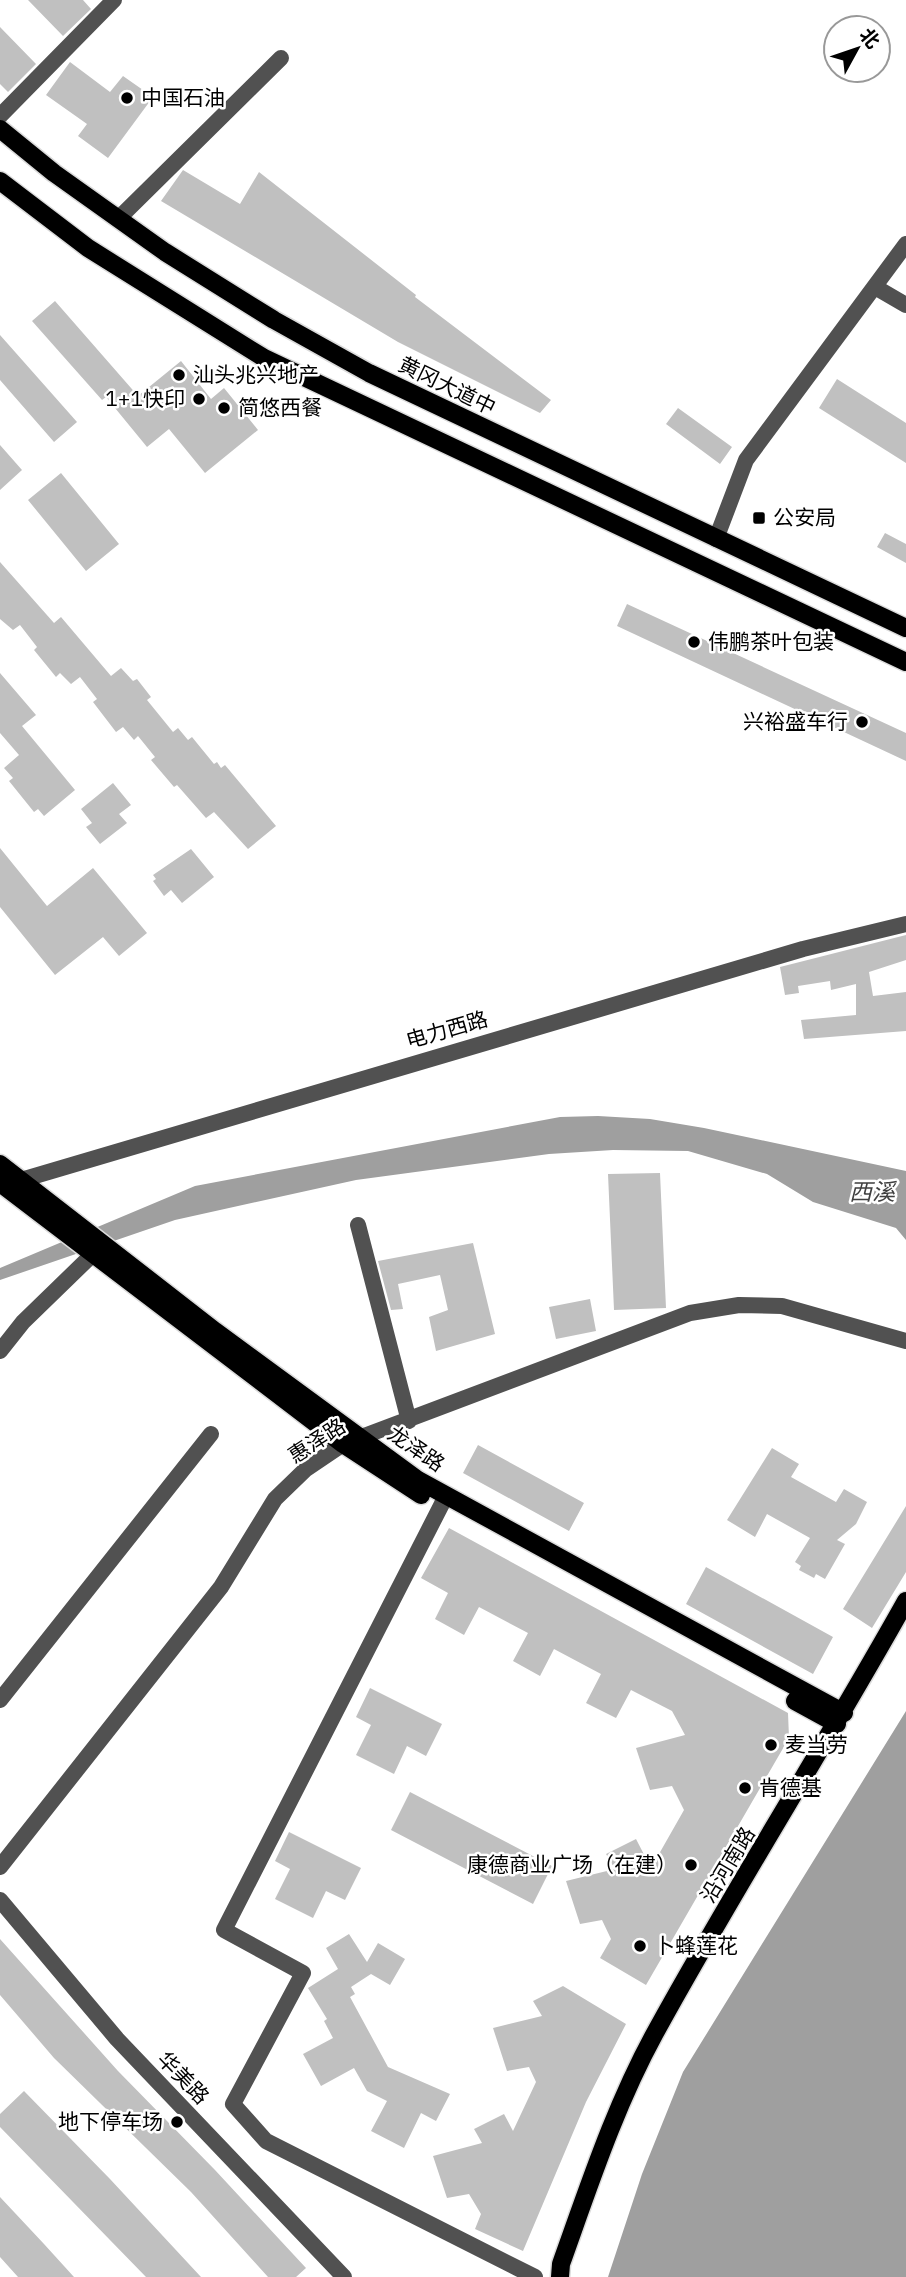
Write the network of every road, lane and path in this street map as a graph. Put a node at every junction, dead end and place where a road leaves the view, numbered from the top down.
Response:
1 (114, 0) edge
2 (281, 58) dead end
3 (0, 116) edge
4 (0, 129) edge
5 (0, 181) edge
6 (118, 219) junction
7 (906, 244) edge
8 (875, 287) junction
9 (906, 305) edge
10 (716, 539) junction
11 (906, 628) edge
12 (906, 662) edge
13 (906, 924) edge
14 (0, 1164) edge
15 (7, 1183) edge
16 (358, 1225) dead end
17 (93, 1254) junction
18 (906, 1341) edge
19 (0, 1351) edge
20 (409, 1421) junction
21 (211, 1434) dead end
22 (351, 1441) junction
23 (443, 1501) junction
24 (906, 1601) edge
25 (0, 1700) edge
26 (840, 1719) junction
27 (0, 1867) edge
28 (0, 1900) edge
29 (344, 2277) edge
30 (535, 2277) edge
31 (560, 2277) edge

1 - 3 street
2 - 6 street
4 - 6 main road, 黄冈大道中
5 - 12 main road
6 - 10 main road, 黄冈大道中
7 - 8 street
8 - 9 street
8 - 10 street
10 - 11 main road, 黄冈大道中
13 - 15 street, 电力西路
14 - 15 main road, 龙泽路
15 - 17 main road, 龙泽路
15 - 22 main road, 龙泽路
16 - 20 street
17 - 19 street
17 - 22 main road, 龙泽路
18 - 20 street, 惠泽路
20 - 22 street, 惠泽路
21 - 25 street
22 - 23 main road, 龙泽路
22 - 27 street, 惠泽路
23 - 26 main road, 龙泽路
23 - 30 street
24 - 26 main road, 沿河南路
26 - 31 main road, 沿河南路
28 - 29 street, 华美路

